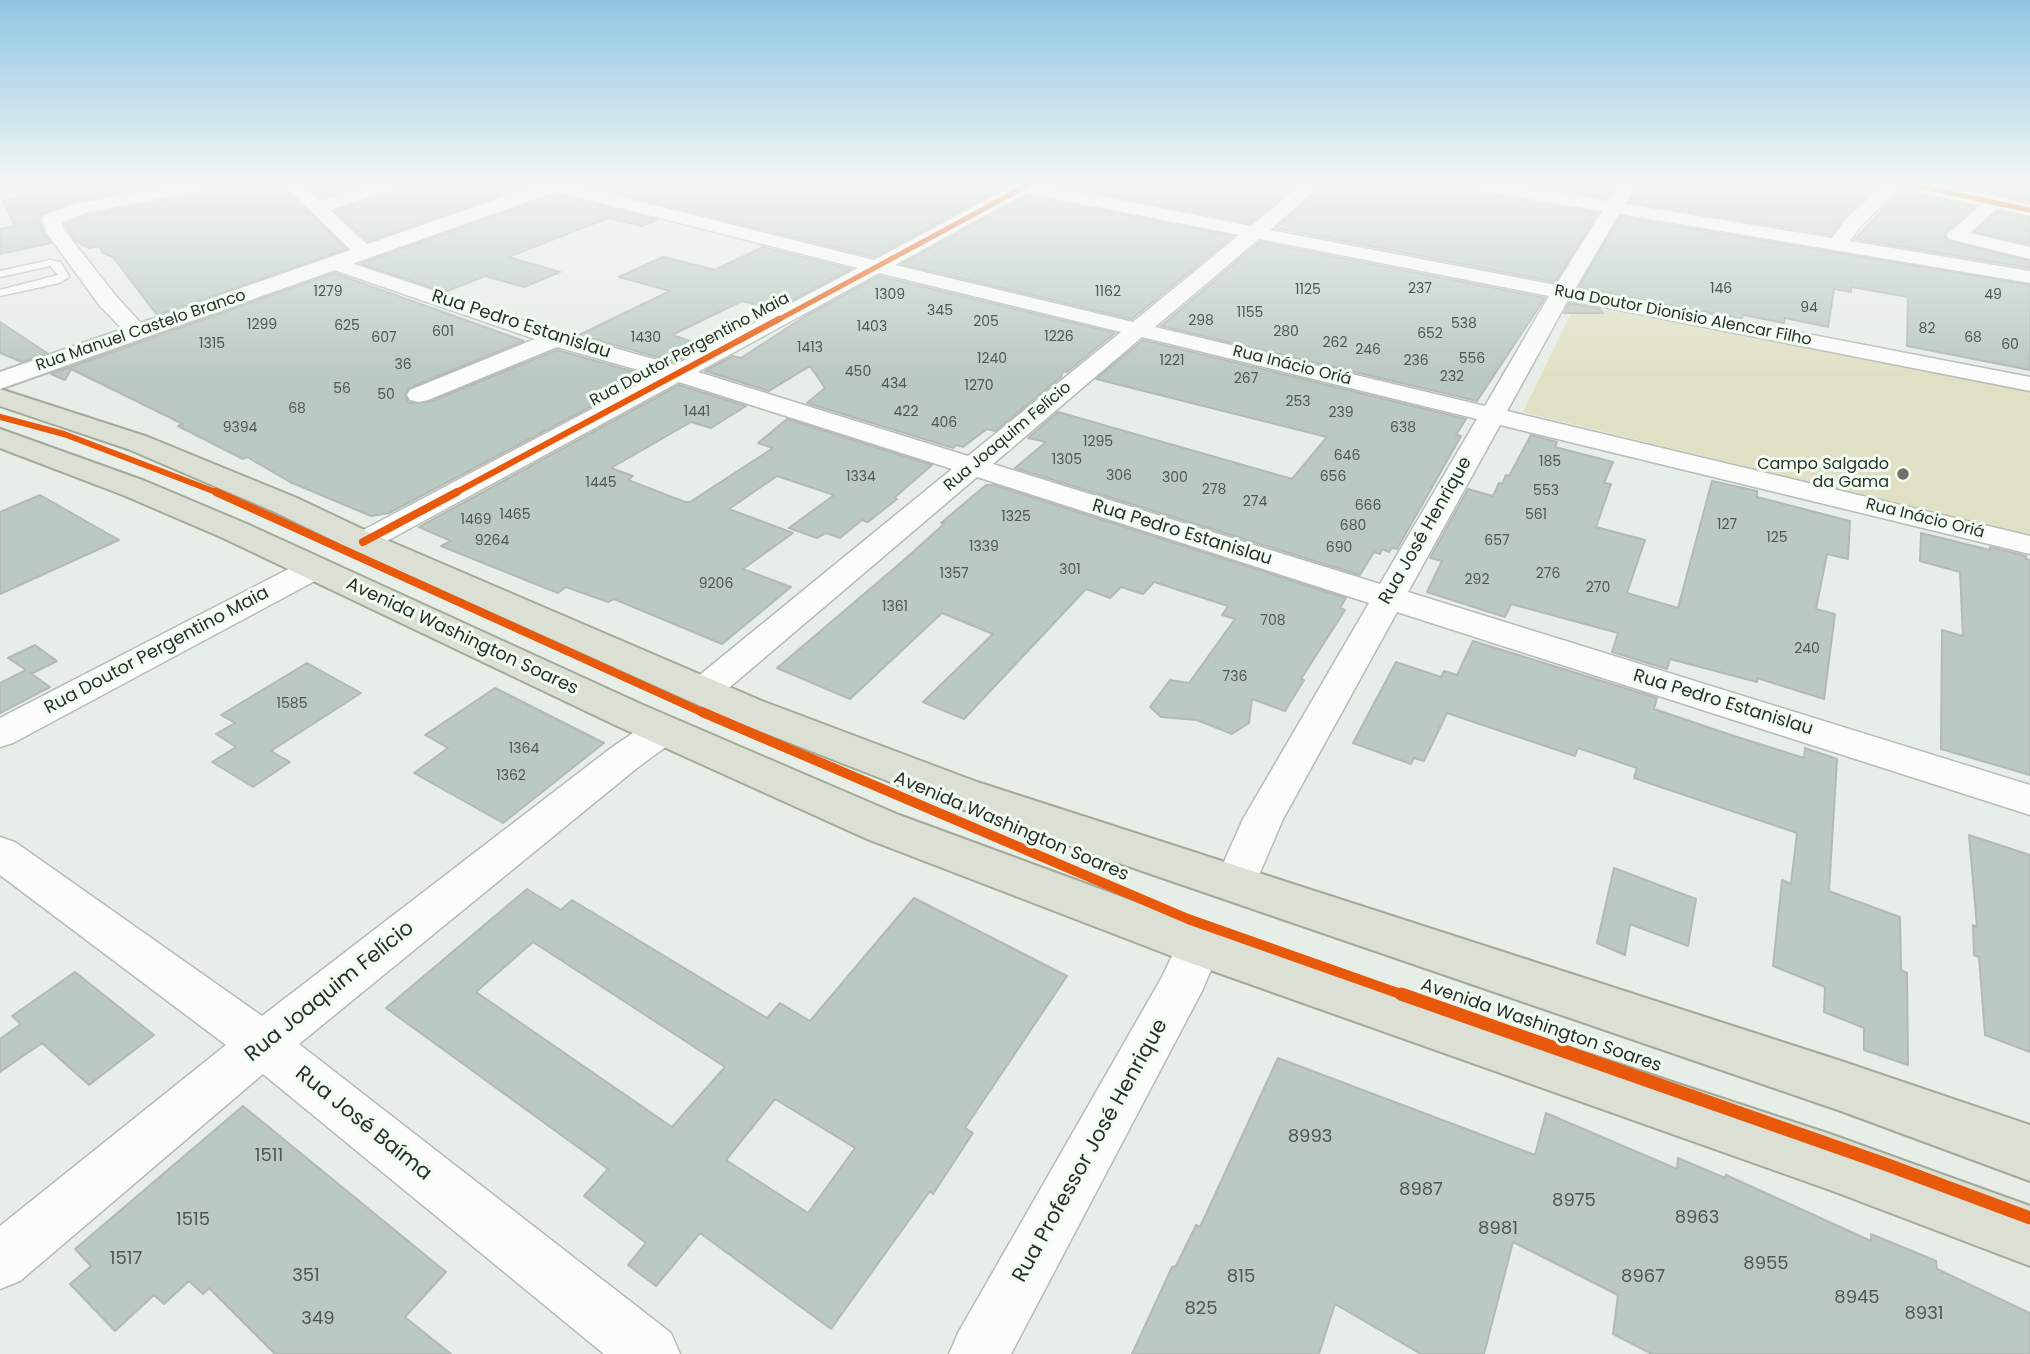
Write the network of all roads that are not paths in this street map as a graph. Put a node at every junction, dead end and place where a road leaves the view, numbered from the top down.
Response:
1 (67, 247) edge
2 (359, 247) edge
3 (381, 247) edge
4 (801, 247) edge
5 (909, 247) edge
6 (1236, 247) edge
7 (1333, 247) edge
8 (1589, 247) edge
9 (1857, 247) edge
10 (2005, 247) edge
11 (365, 253) junction
12 (2030, 253) edge
13 (335, 264) junction
14 (875, 266) junction
15 (0, 274) edge
16 (2030, 277) edge
17 (1562, 292) junction
18 (0, 293) edge
19 (1137, 328) junction
20 (138, 332) junction
21 (556, 339) junction
22 (676, 373) junction
23 (0, 381) edge
24 (2030, 384) edge
25 (419, 395) dead end
26 (0, 397) edge
27 (1492, 415) junction
28 (0, 438) edge
29 (972, 467) junction
30 (363, 542) junction
31 (2030, 545) edge
32 (315, 568) junction
33 (1388, 598) junction
34 (704, 690) junction
35 (665, 729) junction
36 (0, 734) edge
37 (2030, 800) edge
38 (0, 853) edge
39 (1235, 884) junction
40 (1199, 946) junction
41 (263, 1044) junction
42 (2030, 1153) edge
43 (2030, 1236) edge
44 (0, 1261) edge
45 (650, 1354) edge
46 (979, 1354) edge

1 - 20 street
2 - 11 street
3 - 11 street, Rua Manuel Castelo Branco
4 - 14 street, Rua Inácio Oriá
5 - 14 street, Rua Doutor Pergentino Maia
6 - 19 street, Rua Joaquim Felício
7 - 17 street, Rua Doutor Dionísio Alencar Filho
8 - 17 street, Rua José Henrique
9 - 16 street
10 - 12 street
11 - 13 street, Rua Manuel Castelo Branco
13 - 20 street, Rua Manuel Castelo Branco
13 - 21 street, Rua Pedro Estanislau
14 - 19 street, Rua Inácio Oriá
14 - 22 street, Rua Doutor Pergentino Maia
15 - 18 lane
17 - 24 street, Rua Doutor Dionísio Alencar Filho
17 - 27 street, Rua José Henrique
19 - 27 street, Rua Inácio Oriá
19 - 29 street, Rua Joaquim Felício
20 - 23 street, Rua Manuel Castelo Branco
21 - 22 street, Rua Pedro Estanislau
21 - 25 street
22 - 29 street, Rua Pedro Estanislau
22 - 30 street, Rua Doutor Pergentino Maia
26 - 30 highway, Avenida Washington Soares
27 - 31 street, Rua Inácio Oriá
27 - 33 street, Rua José Henrique
28 - 32 highway, Avenida Washington Soares
29 - 33 street, Rua Pedro Estanislau
29 - 34 street, Rua Joaquim Felício
30 - 34 highway, Avenida Washington Soares
32 - 35 highway, Avenida Washington Soares
32 - 36 street, Rua Doutor Pergentino Maia
33 - 37 street, Rua Pedro Estanislau
33 - 39 street, Rua José Henrique
34 - 39 highway, Avenida Washington Soares
35 - 40 highway, Avenida Washington Soares
35 - 41 street, Rua Joaquim Felício
38 - 41 street, Rua José Baíma
39 - 42 highway, Avenida Washington Soares
40 - 43 highway, Avenida Washington Soares
40 - 46 street, Rua Professor José Henrique
41 - 44 street, Rua Joaquim Felício
41 - 45 street, Rua José Baíma

